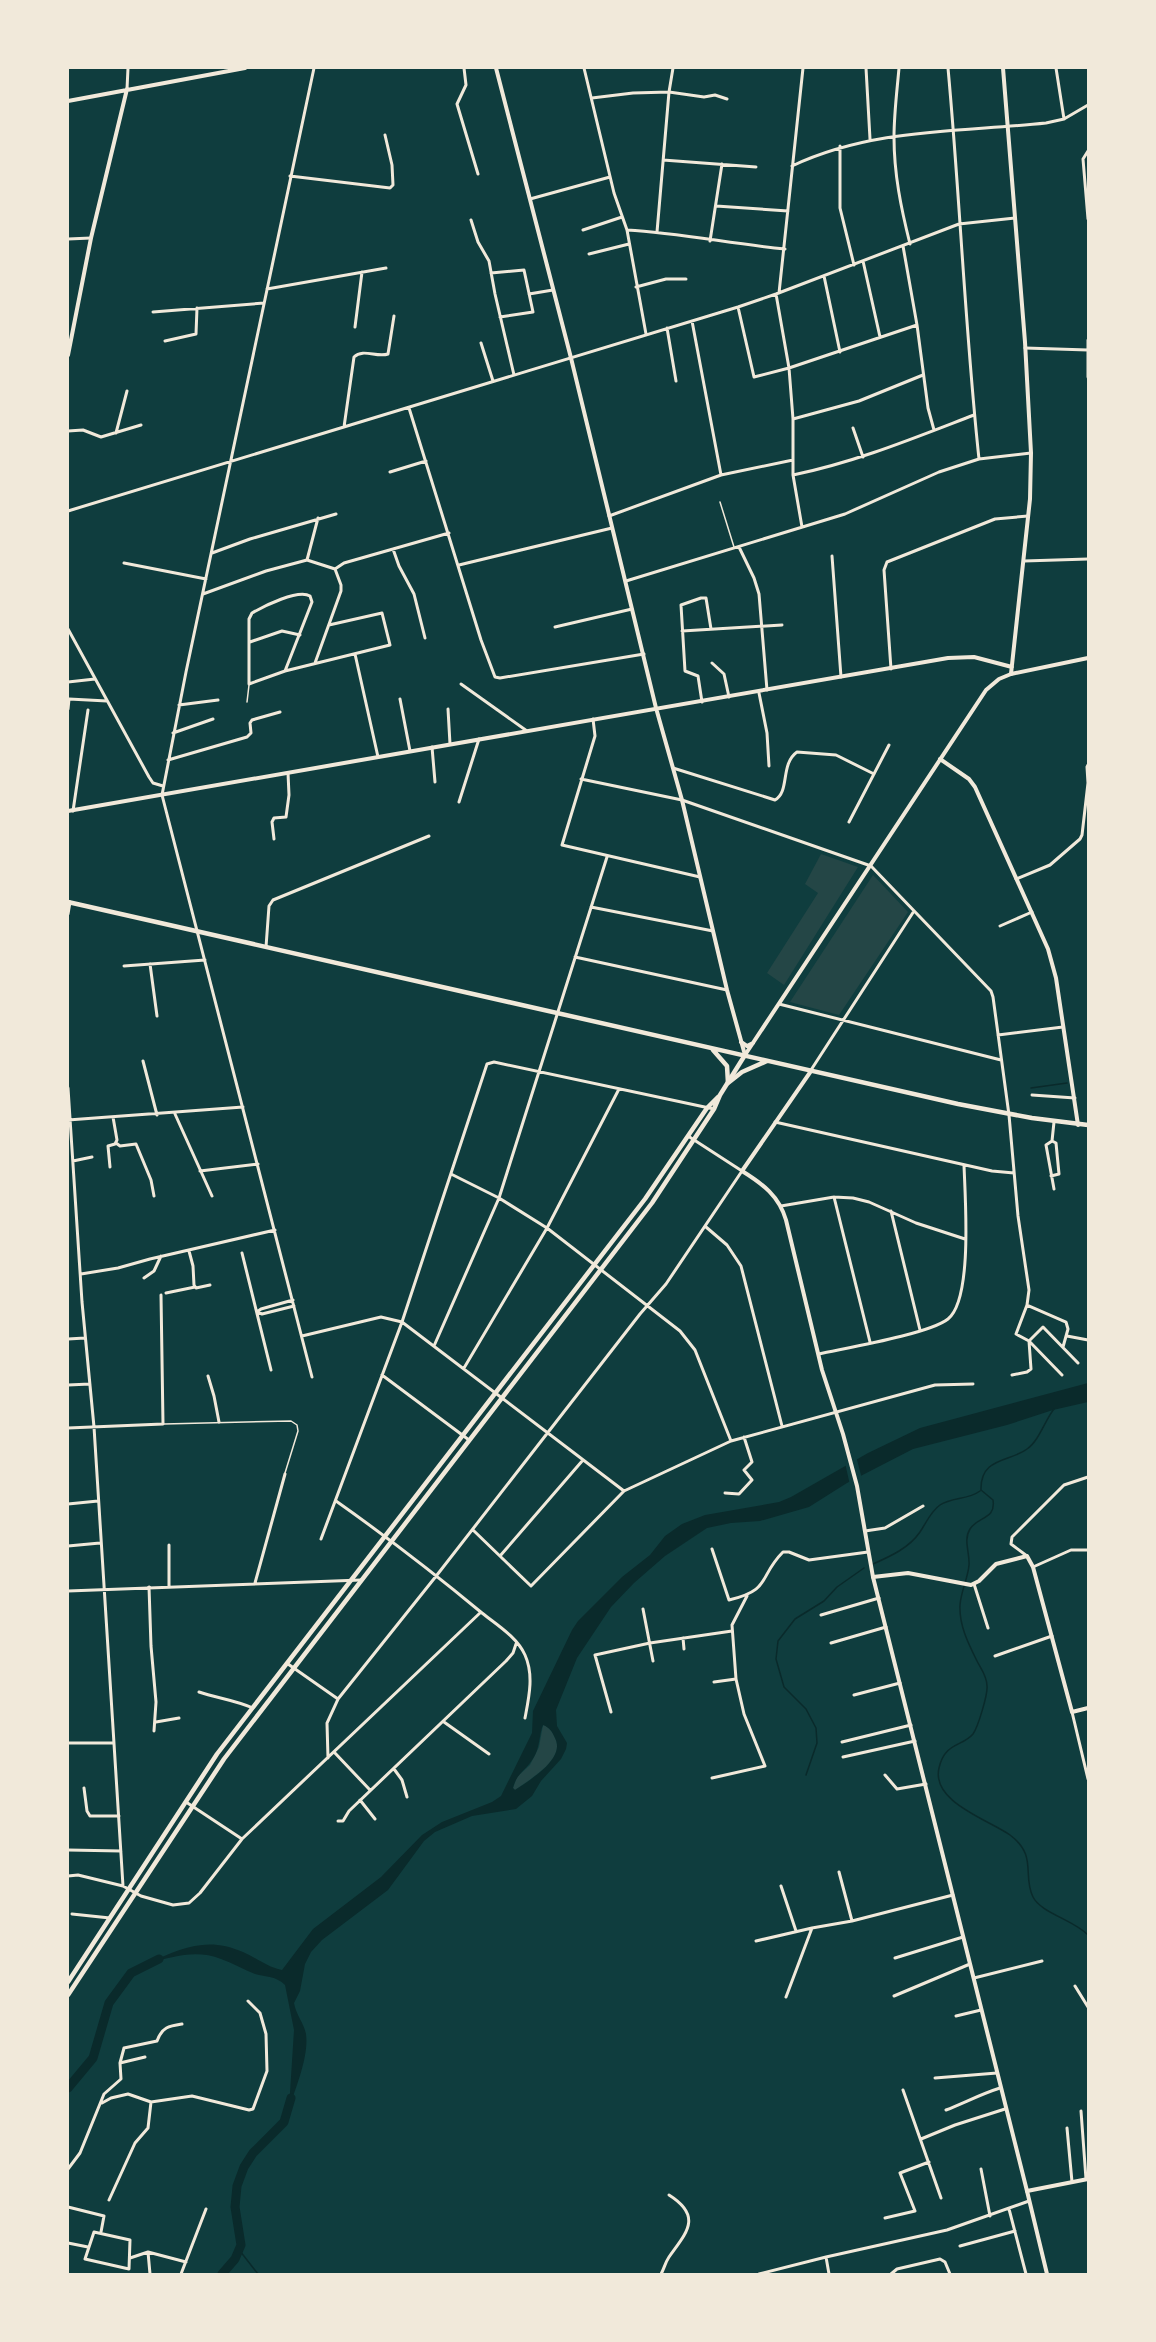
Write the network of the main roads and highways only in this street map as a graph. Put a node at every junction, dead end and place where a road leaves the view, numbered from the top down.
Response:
1 (69, 902) edge
2 (711, 1048) junction
3 (745, 1055) junction
4 (768, 1060) junction
5 (728, 1083) junction
6 (720, 1095) junction
7 (1089, 1125) edge
8 (68, 1982) edge
9 (68, 1995) edge

1 - 2 main road
2 - 3 main road
2 - 5 main road
3 - 4 main road
3 - 5 main road
4 - 5 main road
4 - 7 main road
5 - 6 main road
6 - 8 main road
6 - 9 main road

